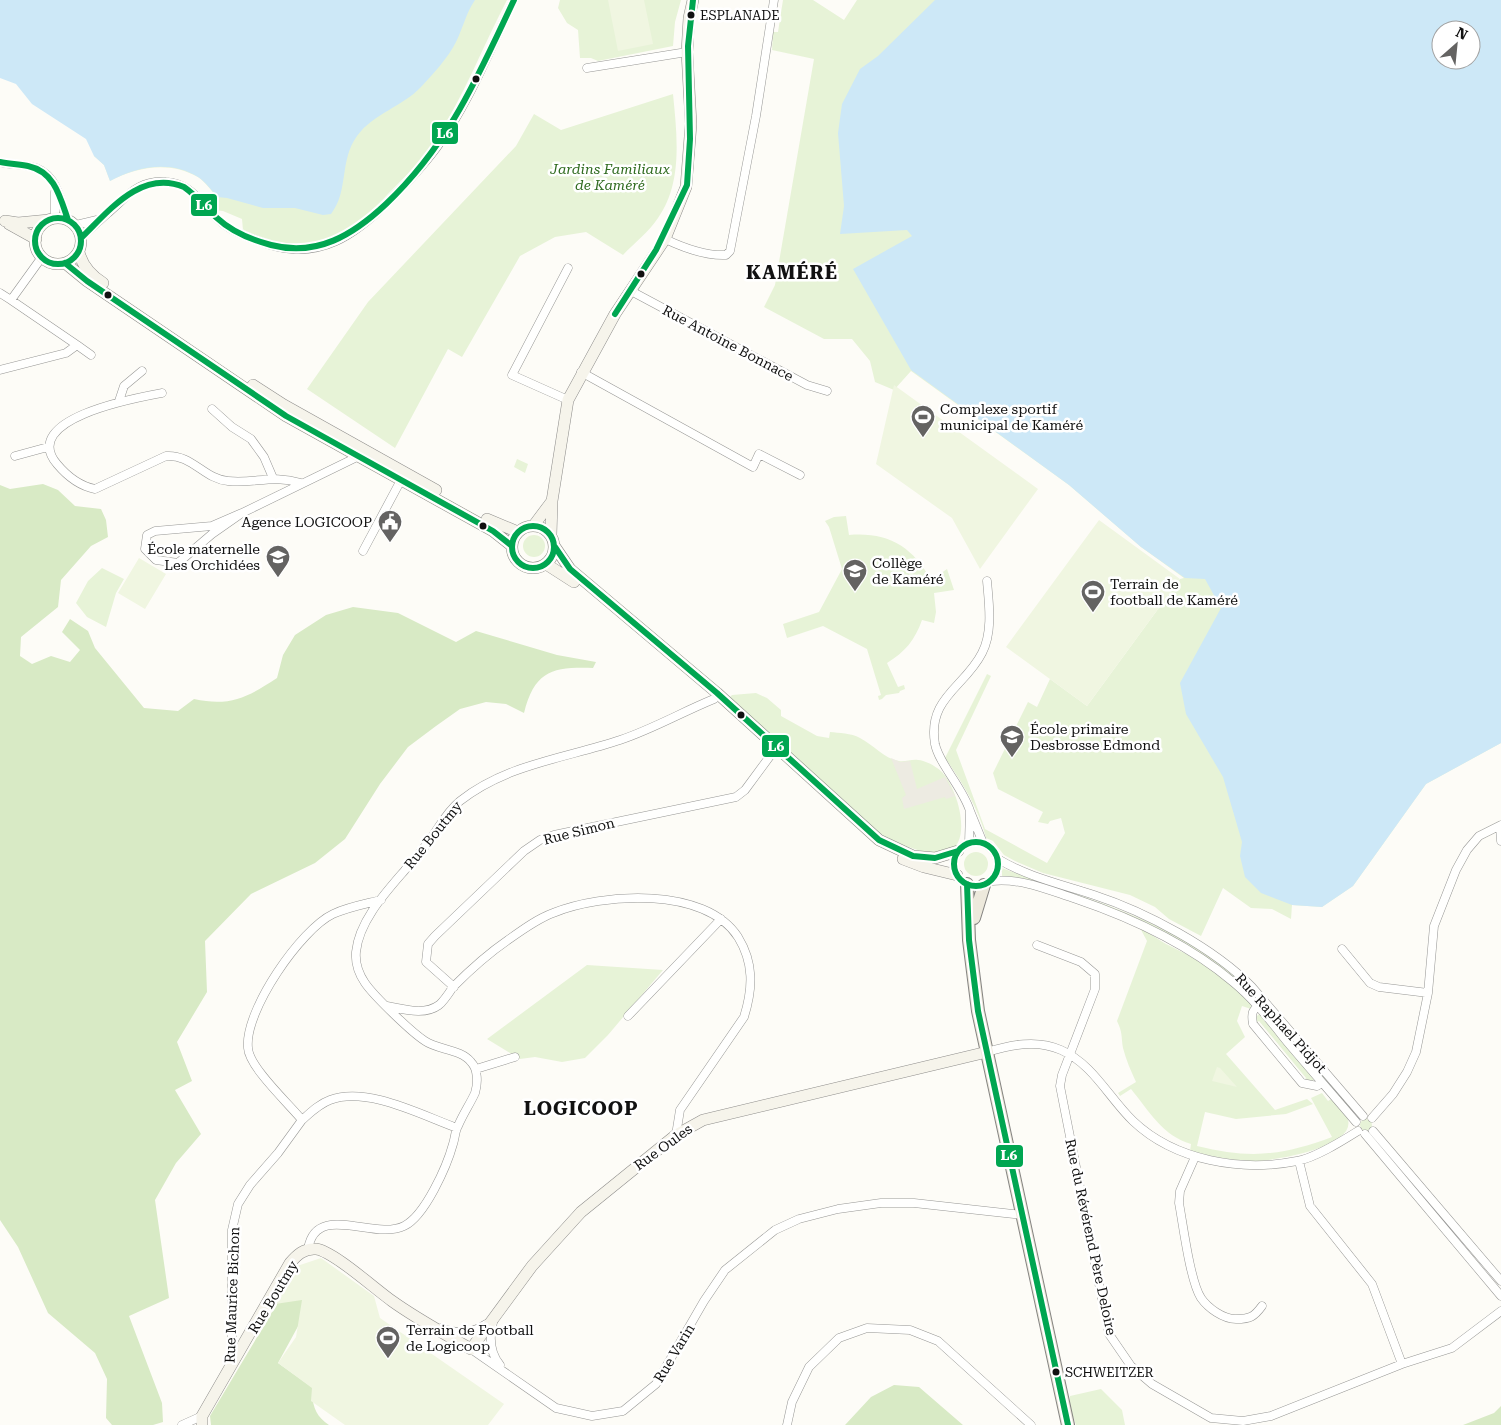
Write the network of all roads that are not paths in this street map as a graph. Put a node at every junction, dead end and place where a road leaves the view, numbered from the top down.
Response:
1 (514, 0) edge
2 (693, 0) edge
3 (774, 0) edge
4 (687, 52) junction
5 (587, 68) dead end
6 (0, 162) edge
7 (56, 185) junction
8 (101, 218) junction
9 (52, 219) junction
10 (2, 220) edge
11 (72, 223) junction
12 (81, 238) junction
13 (36, 239) junction
14 (665, 239) junction
15 (79, 252) junction
16 (42, 257) junction
17 (65, 263) junction
18 (568, 268) dead end
19 (631, 290) junction
20 (0, 293) edge
21 (11, 300) junction
22 (77, 345) junction
23 (91, 355) dead end
24 (0, 370) edge
25 (142, 371) dead end
26 (582, 372) junction
27 (827, 391) dead end
28 (162, 393) dead end
29 (568, 400) junction
30 (118, 401) junction
31 (212, 409) dead end
32 (48, 447) junction
33 (15, 456) dead end
34 (358, 456) junction
35 (800, 475) dead end
36 (273, 478) junction
37 (401, 480) junction
38 (301, 483) junction
39 (552, 501) junction
40 (242, 512) junction
41 (534, 525) junction
42 (518, 532) junction
43 (551, 535) junction
44 (512, 546) junction
45 (555, 547) junction
46 (363, 551) dead end
47 (546, 564) junction
48 (987, 581) dead end
49 (714, 699) junction
50 (773, 752) junction
51 (970, 811) junction
52 (1500, 826) edge
53 (1501, 841) edge
54 (968, 843) junction
55 (983, 843) junction
56 (958, 851) junction
57 (998, 859) junction
58 (957, 875) junction
59 (988, 883) junction
60 (967, 884) junction
61 (381, 900) junction
62 (721, 919) junction
63 (969, 940) junction
64 (1037, 945) dead end
65 (1342, 949) dead end
66 (454, 987) junction
67 (1428, 993) junction
68 (1265, 1002) junction
69 (387, 1006) junction
70 (1257, 1006) junction
71 (628, 1016) dead end
72 (986, 1052) junction
73 (1070, 1055) junction
74 (516, 1057) dead end
75 (476, 1069) junction
76 (1322, 1083) junction
77 (1363, 1116) junction
78 (1372, 1118) junction
79 (302, 1120) junction
80 (1356, 1122) junction
81 (456, 1128) junction
82 (1365, 1132) junction
83 (676, 1135) junction
84 (1195, 1157) junction
85 (1299, 1161) junction
86 (1022, 1215) junction
87 (308, 1249) junction
88 (1501, 1281) edge
89 (1501, 1296) edge
90 (1262, 1306) dead end
91 (1501, 1311) edge
92 (419, 1318) junction
93 (494, 1318) junction
94 (471, 1349) junction
95 (1402, 1364) junction
96 (232, 1366) junction
97 (506, 1372) junction
98 (202, 1420) edge
99 (182, 1425) edge
100 (787, 1425) edge
101 (1031, 1425) edge
102 (1068, 1425) edge

1 - 8 street
2 - 4 main road
3 - 14 street
4 - 5 street
4 - 14 main road
6 - 7 street
7 - 9 street
7 - 11 street
8 - 11 street
8 - 12 street
9 - 10 main road
9 - 11 main road
9 - 13 main road
10 - 13 main road
11 - 12 main road
12 - 15 main road
13 - 16 main road
14 - 19 main road
15 - 17 main road
15 - 42 main road
16 - 17 main road
16 - 21 street
17 - 34 main road
18 - 29 street
19 - 26 main road
19 - 27 street, Rue Antoine Bonnace
20 - 21 street
21 - 22 street
22 - 23 street
22 - 24 street
25 - 30 street
26 - 29 main road
26 - 35 street
28 - 30 street
29 - 39 main road
30 - 32 street
31 - 36 street
32 - 33 street
32 - 36 street
34 - 37 main road
34 - 38 street
36 - 38 street
37 - 44 main road
37 - 46 street
38 - 40 street
39 - 41 main road
39 - 43 main road
40 - 40 street
41 - 42 main road
41 - 43 main road
42 - 44 main road
43 - 45 main road
44 - 47 main road
45 - 47 main road
45 - 56 main road
47 - 49 main road
48 - 51 street
49 - 50 main road
49 - 61 street, Rue Boutmy
50 - 58 main road
50 - 66 street, Rue Simon
51 - 54 street
51 - 55 street
52 - 53 street
52 - 67 street
54 - 55 street
54 - 56 street
55 - 57 street
56 - 58 street
57 - 59 street
57 - 68 street, Rue Raphael Pidjot
58 - 60 street
59 - 60 street
59 - 63 main road
59 - 70 street, Rue Raphael Pidjot
60 - 63 main road
61 - 69 street, Rue Boutmy
61 - 79 street
62 - 66 street
62 - 71 street
62 - 83 street
63 - 72 main road
64 - 73 street, Rue du Révérend Père Deloire
65 - 67 street
66 - 69 street
67 - 78 street
68 - 70 street
68 - 77 street, Rue Raphael Pidjot
69 - 75 street, Rue Boutmy
70 - 76 street, Rue Raphael Pidjot
70 - 76 street
72 - 73 street
72 - 83 main road, Rue Oules
72 - 86 main road
73 - 84 street
73 - 95 street, Rue du Révérend Père Deloire
74 - 75 street
75 - 81 street, Rue Boutmy
76 - 80 street, Rue Raphael Pidjot
77 - 78 street
77 - 80 street
78 - 82 street
79 - 81 street, Rue Maurice Bichon
79 - 96 street, Rue Maurice Bichon
80 - 82 street
81 - 87 street, Rue Boutmy
82 - 85 street
82 - 88 street
82 - 89 street
83 - 93 main road, Rue Oules
84 - 85 street
84 - 90 street
85 - 95 street
86 - 97 street, Rue Varin
86 - 102 main road
87 - 92 main road, Rue Varin
87 - 96 main road, Rue Boutmy
91 - 95 street, Rue du Révérend Père Deloire
92 - 93 street
92 - 94 main road, Rue Varin
93 - 94 main road, Rue Oules
93 - 97 street
94 - 97 street, Rue Varin
96 - 98 main road, Rue Maurice Bichon
98 - 99 street
100 - 101 street

